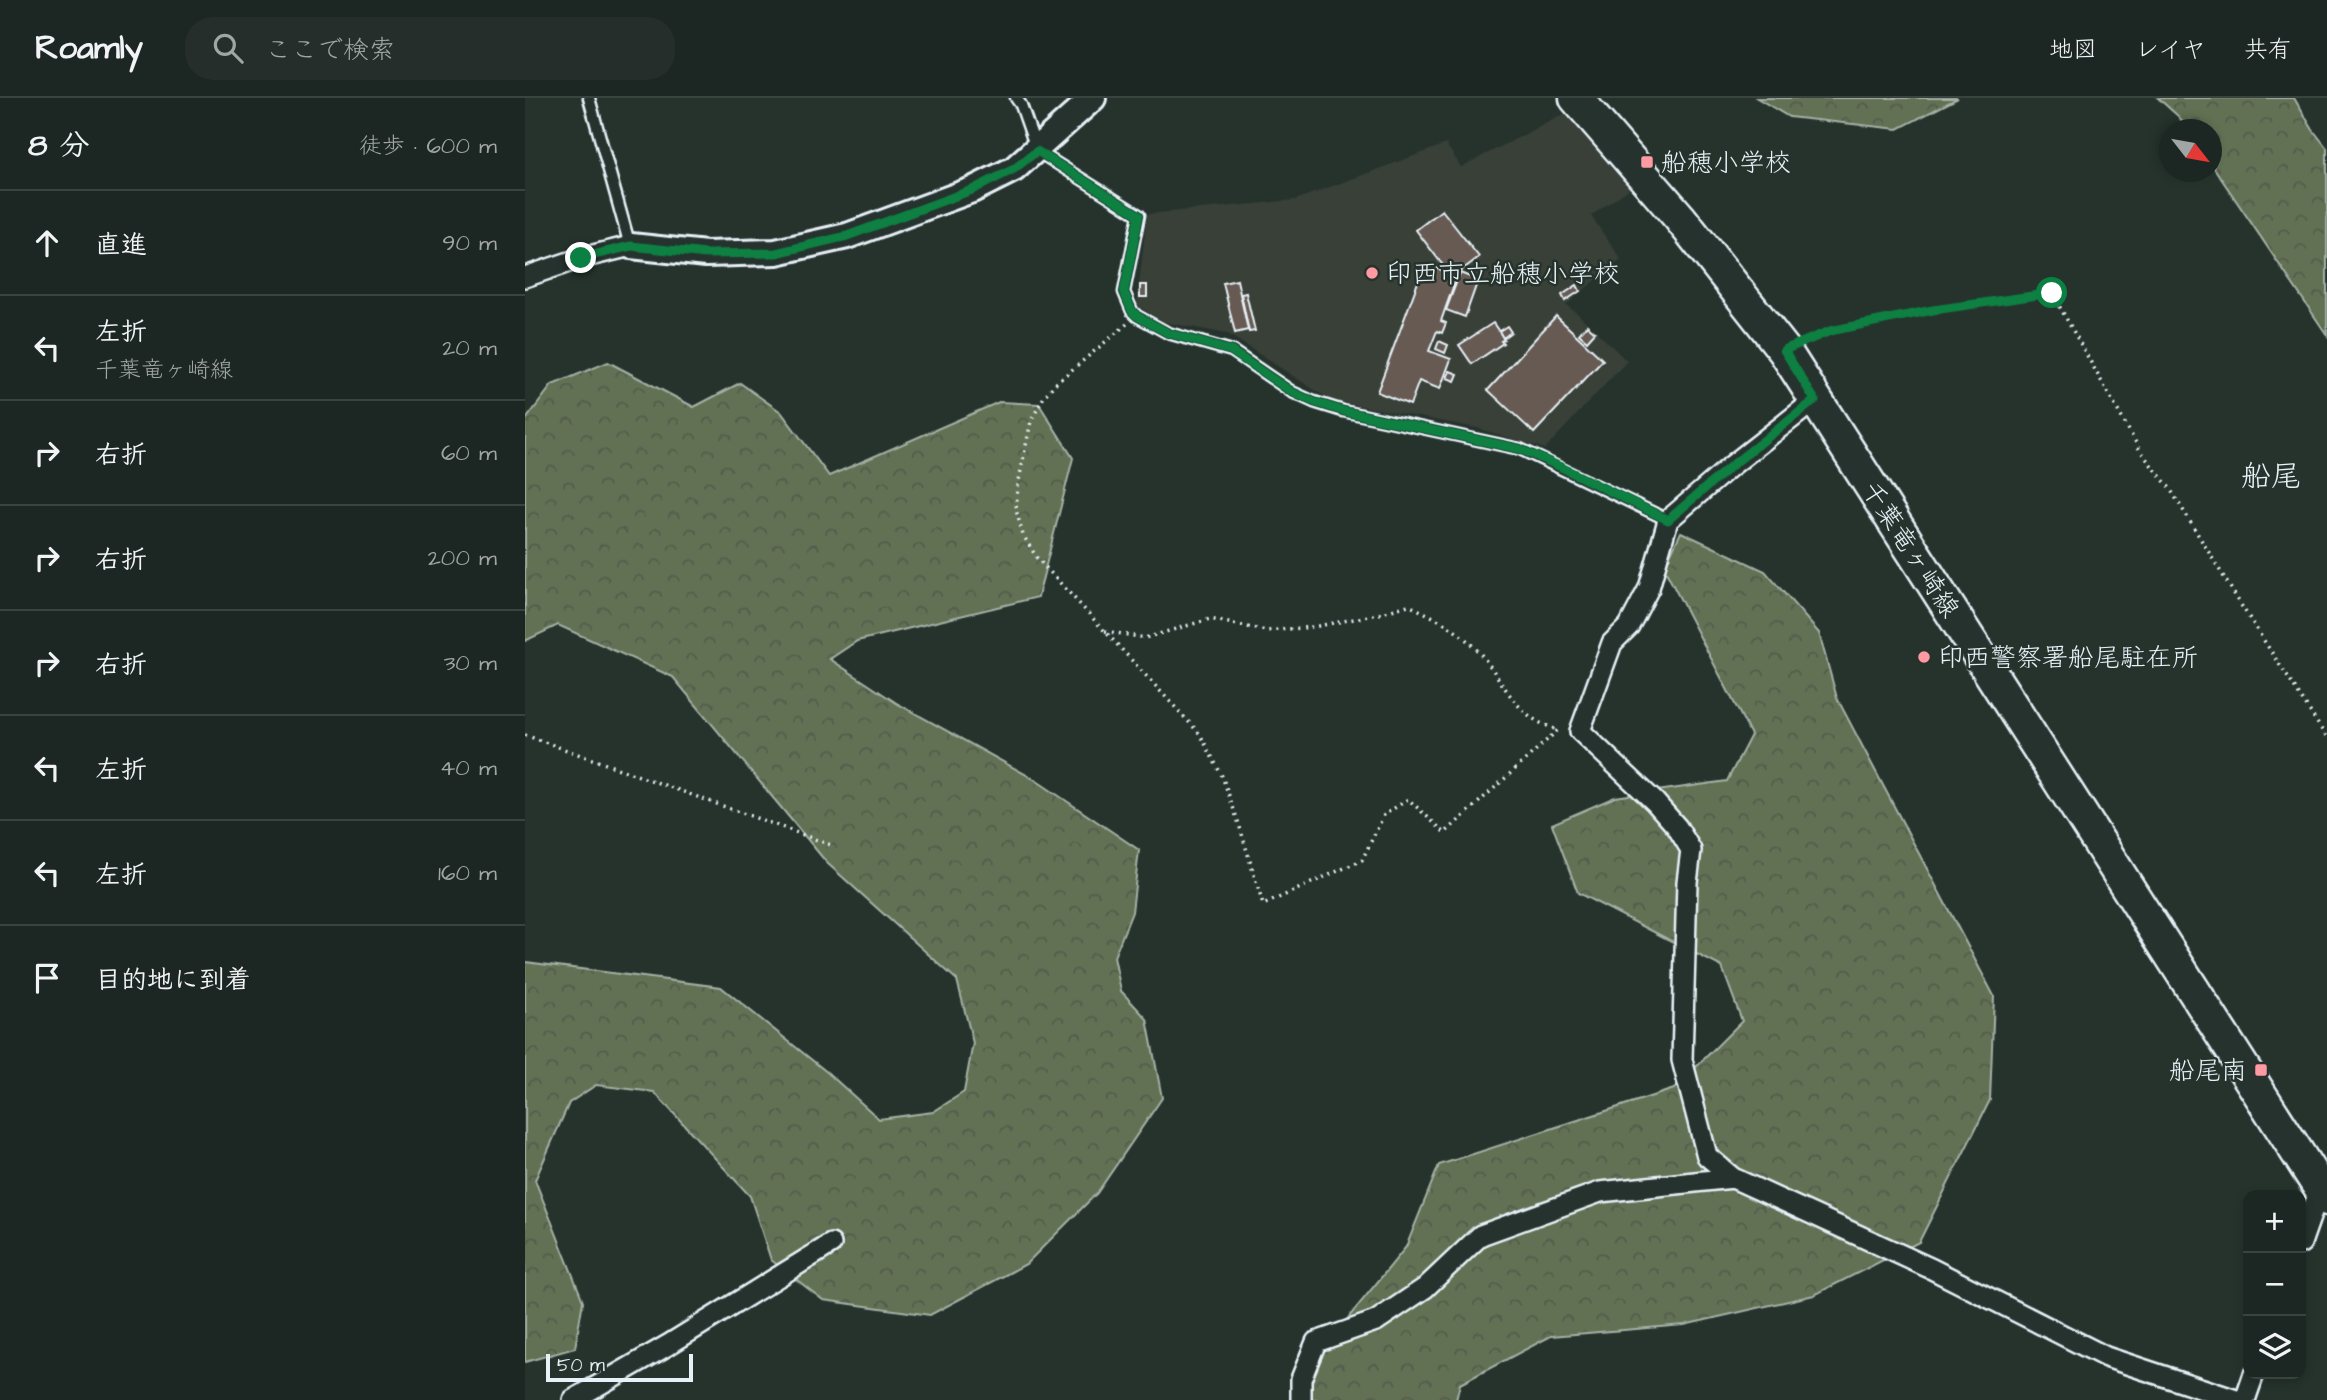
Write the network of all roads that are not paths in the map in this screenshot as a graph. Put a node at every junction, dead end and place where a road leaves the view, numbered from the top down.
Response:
1 (589, 98) edge
2 (1016, 98) edge
3 (1093, 98) edge
4 (1576, 98) edge
5 (1037, 151) junction
6 (631, 246) junction
7 (525, 277) edge
8 (1815, 400) junction
9 (1668, 520) junction
10 (1733, 1178) junction
11 (2324, 1194) edge
12 (2306, 1232) edge
13 (831, 1244) dead end
14 (2252, 1379) edge
15 (573, 1400) edge
16 (1301, 1400) edge
17 (2237, 1400) edge
18 (2245, 1400) edge

1 - 6 lane
2 - 5 lane
3 - 5 street
4 - 8 main road, 千葉竜ヶ崎線
5 - 6 street
5 - 9 lane
6 - 7 street
8 - 9 street
8 - 11 main road, 千葉竜ヶ崎線
9 - 10 street
10 - 16 street
10 - 17 street
11 - 12 street
13 - 15 street
14 - 18 street

